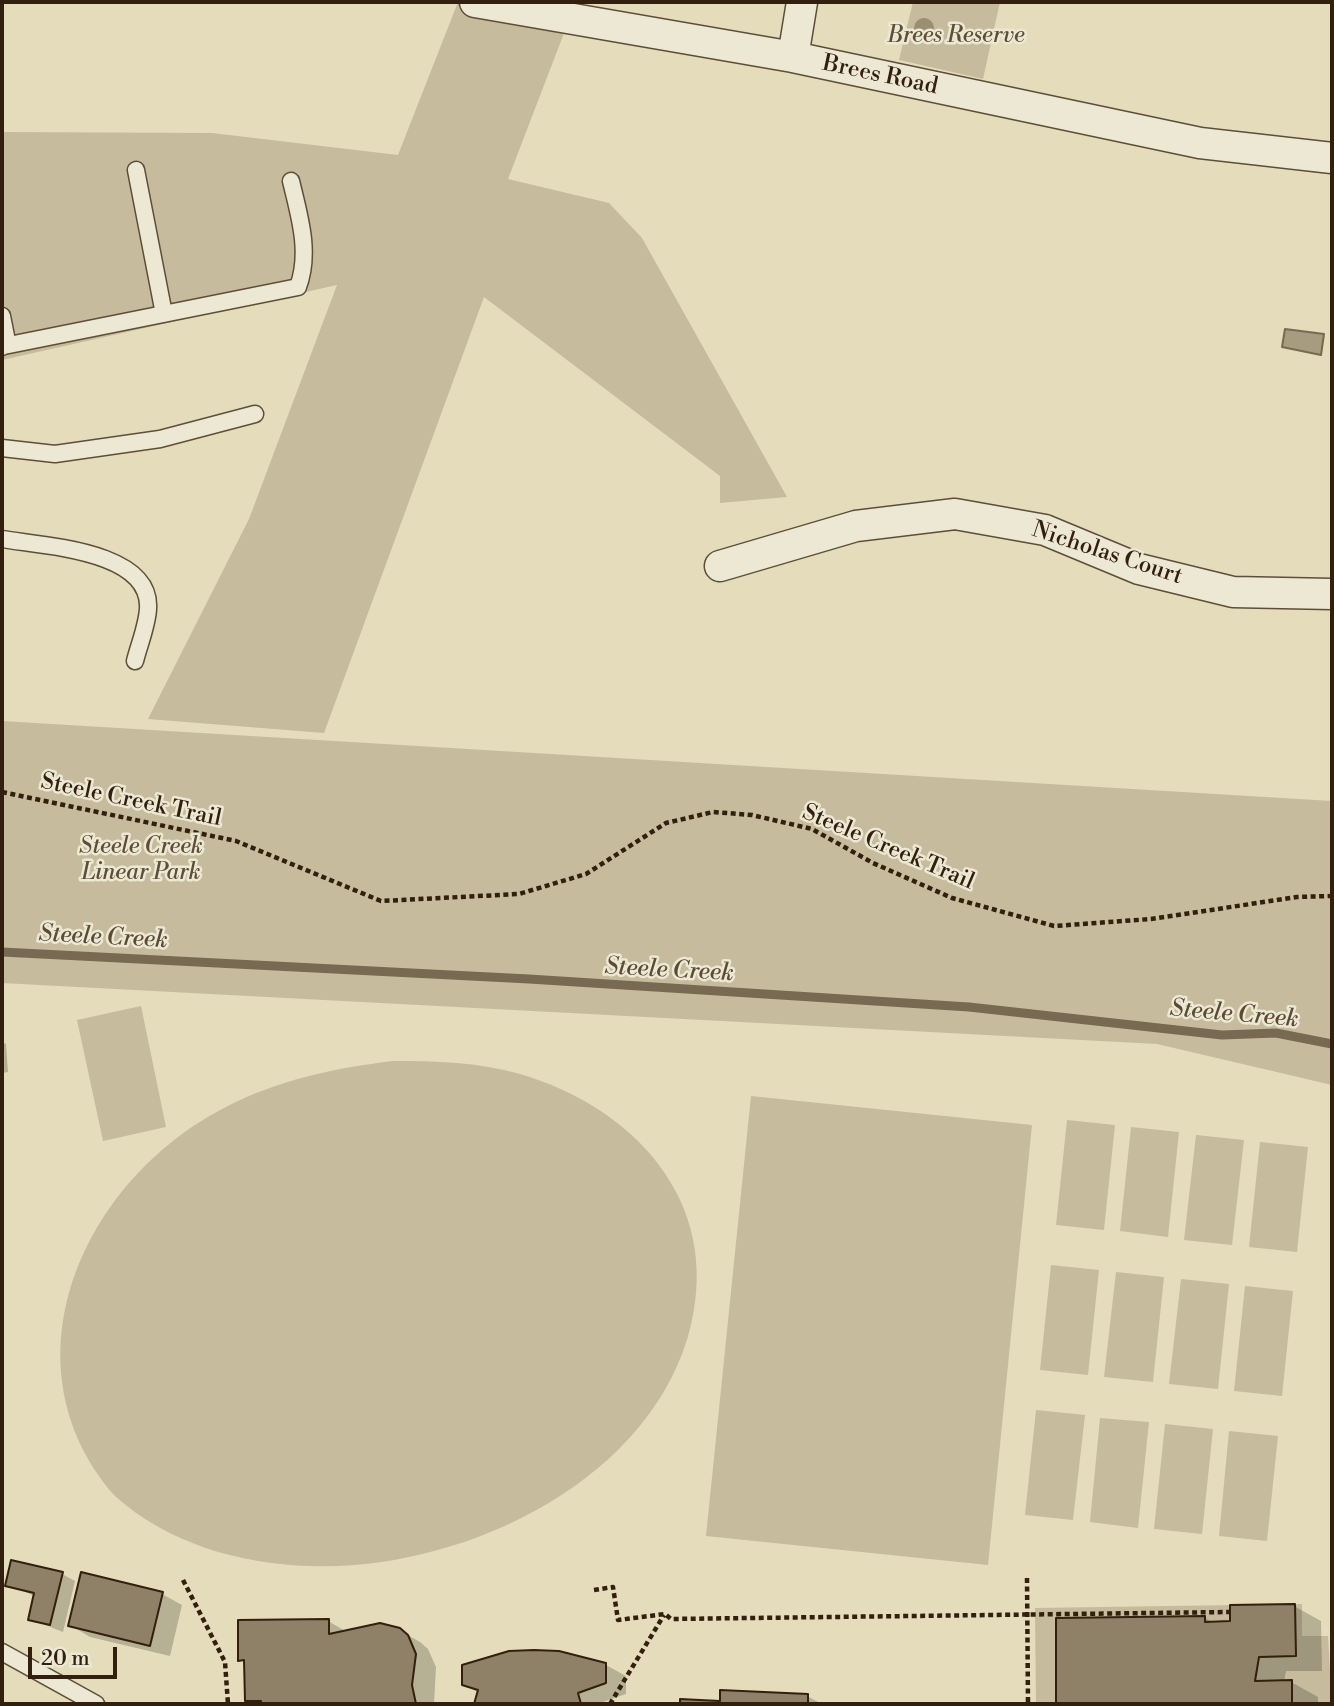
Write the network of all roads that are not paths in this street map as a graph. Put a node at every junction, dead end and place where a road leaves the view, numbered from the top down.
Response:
1 (475, 2) edge
2 (802, 2) edge
3 (793, 57) junction
4 (1332, 142) edge
5 (1284, 152) junction
6 (1332, 159) edge
7 (136, 170) dead end
8 (291, 181) dead end
9 (164, 314) junction
10 (2, 316) edge
11 (3, 347) edge
12 (256, 414) dead end
13 (2, 448) edge
14 (2, 539) edge
15 (720, 566) dead end
16 (1332, 594) edge
17 (135, 661) dead end
18 (2, 1652) edge
19 (96, 1704) edge

1 - 3 street, Brees Road
2 - 3 street
3 - 5 street, Brees Road
4 - 5 street, Brees Road
5 - 6 street, Brees Road
7 - 9 lane
8 - 9 lane
9 - 11 lane
10 - 11 lane
12 - 13 lane
14 - 17 lane
15 - 16 street, Nicholas Court
18 - 19 lane

